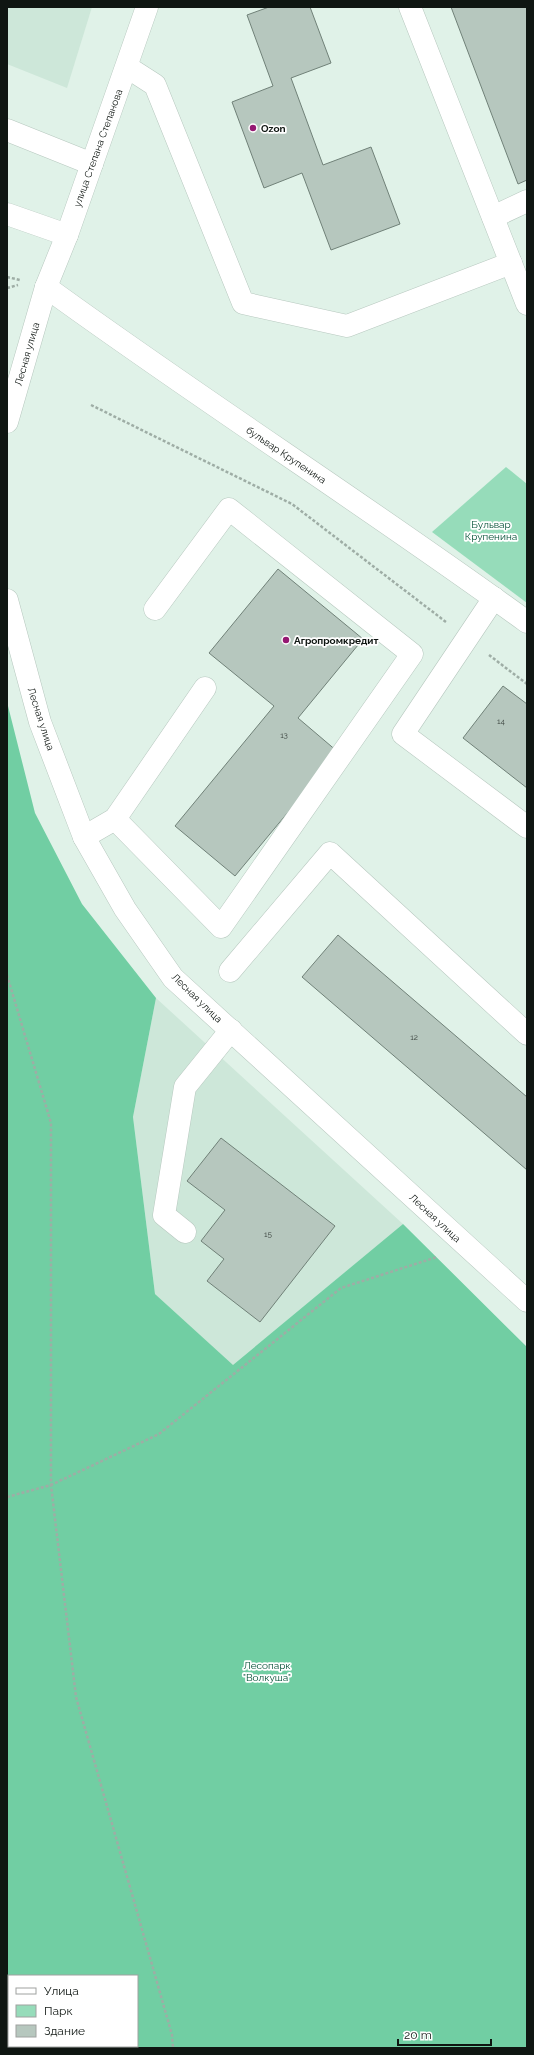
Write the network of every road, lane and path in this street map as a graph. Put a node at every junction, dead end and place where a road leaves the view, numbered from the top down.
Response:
1 (147, 7) edge
2 (410, 7) edge
3 (127, 67) junction
4 (7, 130) edge
5 (92, 164) junction
6 (527, 201) edge
7 (7, 214) edge
8 (493, 217) junction
9 (67, 235) junction
10 (510, 263) junction
11 (7, 277) edge
12 (36, 284) junction
13 (527, 304) edge
14 (91, 405) dead end
15 (7, 422) edge
16 (494, 598) junction
17 (7, 600) edge
18 (155, 609) dead end
19 (527, 622) edge
20 (468, 638) junction
21 (527, 684) edge
22 (205, 688) dead end
23 (115, 818) junction
24 (527, 827) edge
25 (84, 837) junction
26 (230, 971) dead end
27 (7, 975) edge
28 (231, 1030) junction
29 (527, 1034) edge
30 (185, 1232) dead end
31 (467, 1247) junction
32 (527, 1301) edge
33 (51, 1485) junction
34 (7, 1497) edge
35 (173, 2048) edge

1 - 3 street, улица Степана Степанова
2 - 8 street
3 - 5 street, улица Степана Степанова
3 - 10 street
4 - 5 street
5 - 9 street, улица Степана Степанова
6 - 8 street
7 - 9 street
8 - 10 street
9 - 12 street, улица Степана Степанова
10 - 13 street
11 - 12 path
12 - 15 street, Лесная улица
12 - 16 street, бульвар Крупенина
14 - 20 path
16 - 19 street, бульвар Крупенина
16 - 20 street
17 - 25 street, Лесная улица
18 - 23 street
20 - 21 path
20 - 24 street
22 - 23 street
23 - 25 street
25 - 28 street, Лесная улица
26 - 29 street
27 - 33 path
28 - 30 street
28 - 31 street, Лесная улица
31 - 32 street, Лесная улица
31 - 33 path
33 - 34 path
33 - 35 path

